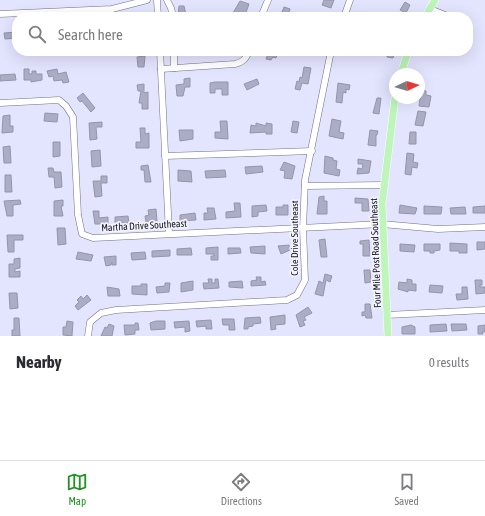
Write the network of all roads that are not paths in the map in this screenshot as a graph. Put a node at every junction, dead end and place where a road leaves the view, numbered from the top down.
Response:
1 (147, 0) edge
2 (157, 0) edge
3 (167, 0) edge
4 (268, 0) edge
5 (350, 0) edge
6 (435, 0) edge
7 (430, 9) junction
8 (45, 12) edge
9 (158, 12) edge
10 (172, 12) edge
11 (263, 12) edge
12 (346, 12) edge
13 (428, 12) edge
14 (438, 12) edge
15 (12, 13) edge
16 (0, 14) edge
17 (160, 56) edge
18 (174, 56) edge
19 (248, 56) edge
20 (330, 56) edge
21 (406, 56) edge
22 (174, 68) junction
23 (403, 68) edge
24 (161, 69) junction
25 (0, 103) edge
26 (395, 104) edge
27 (312, 151) junction
28 (165, 156) junction
29 (384, 185) junction
30 (305, 186) junction
31 (382, 224) junction
32 (303, 228) junction
33 (485, 228) edge
34 (169, 233) junction
35 (485, 310) edge
36 (387, 315) junction
37 (88, 336) edge
38 (388, 336) edge

1 - 8 street
2 - 9 street
3 - 10 street
4 - 11 street
5 - 12 street
6 - 7 main road
7 - 13 main road
7 - 14 street
15 - 16 street
17 - 24 street
18 - 22 street
19 - 22 street
20 - 27 street, Cole Drive Southeast
21 - 23 main road
22 - 24 street
24 - 28 street
25 - 34 street, Martha Drive Southeast
26 - 29 main road, Four Mile Post Road Southeast
27 - 28 street
27 - 30 street, Cole Drive Southeast
28 - 34 street
29 - 30 street
29 - 31 main road, Four Mile Post Road Southeast
30 - 32 street, Cole Drive Southeast
31 - 32 street, Martha Drive Southeast
31 - 33 street, Martha Drive Southeast
31 - 36 main road, Four Mile Post Road Southeast
32 - 34 street, Martha Drive Southeast
32 - 37 street, Cole Drive Southeast
35 - 36 street
36 - 38 main road, Four Mile Post Road Southeast

